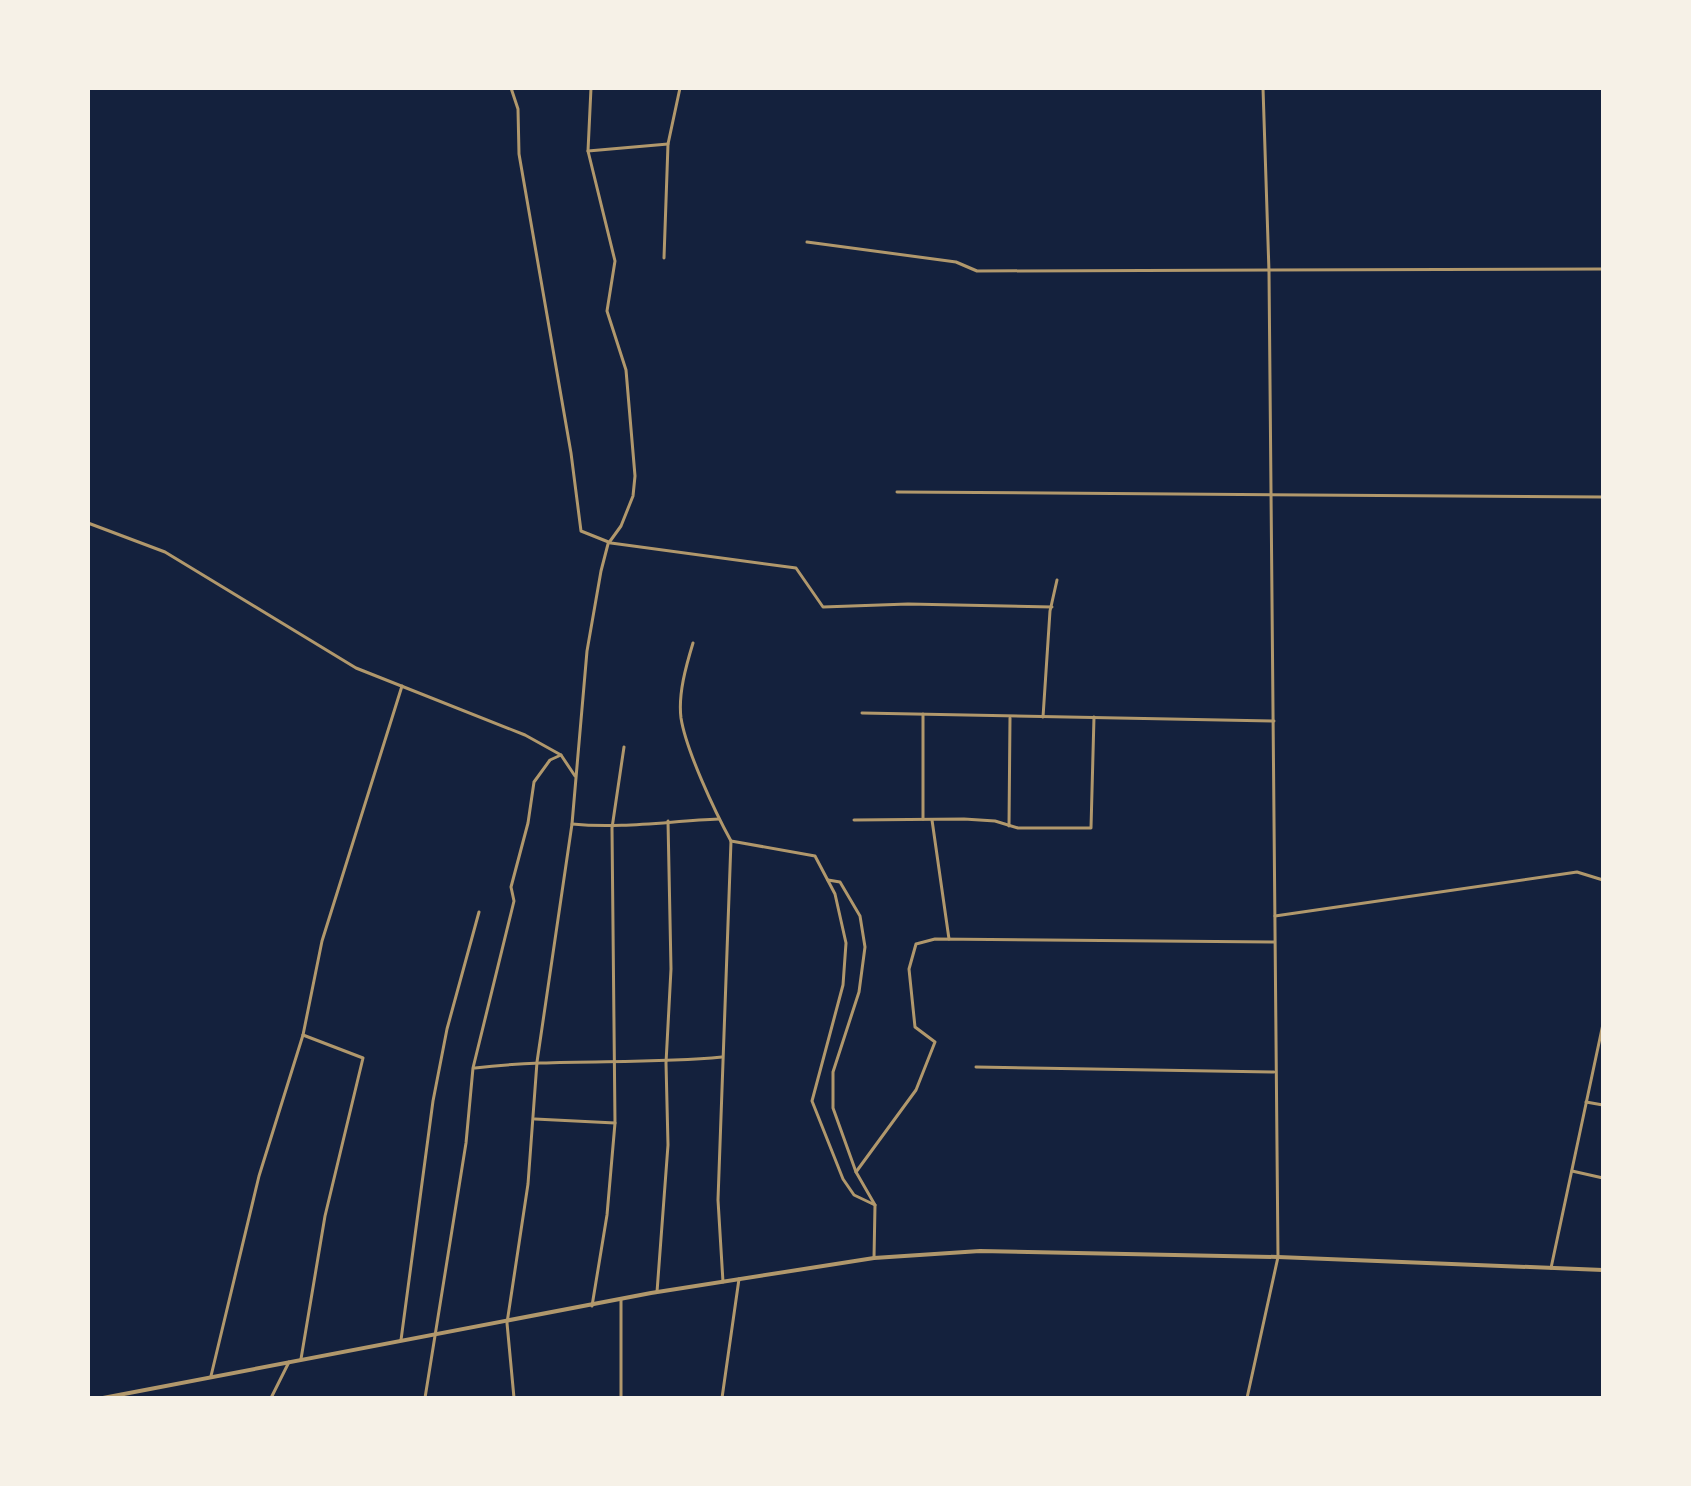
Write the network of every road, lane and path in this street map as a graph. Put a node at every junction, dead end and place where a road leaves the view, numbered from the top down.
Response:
1 (511, 88) edge
2 (591, 88) edge
3 (680, 88) edge
4 (1263, 88) edge
5 (668, 144) junction
6 (588, 151) junction
7 (807, 242) dead end
8 (664, 258) dead end
9 (1603, 269) edge
10 (1269, 272) junction
11 (897, 492) dead end
12 (1272, 495) junction
13 (1603, 497) edge
14 (88, 523) edge
15 (611, 543) junction
16 (1057, 580) dead end
17 (1052, 607) junction
18 (693, 643) dead end
19 (402, 686) junction
20 (862, 713) dead end
21 (923, 714) junction
22 (1010, 716) junction
23 (1043, 717) junction
24 (1094, 717) junction
25 (1274, 721) junction
26 (624, 747) dead end
27 (561, 755) junction
28 (575, 776) junction
29 (719, 819) junction
30 (923, 819) junction
31 (932, 819) junction
32 (854, 820) dead end
33 (668, 821) junction
34 (572, 824) junction
35 (1009, 826) junction
36 (612, 828) junction
37 (731, 841) junction
38 (828, 880) junction
39 (1603, 880) edge
40 (479, 912) dead end
41 (1274, 916) junction
42 (949, 939) junction
43 (1274, 942) junction
44 (1603, 1026) edge
45 (303, 1035) junction
46 (722, 1057) junction
47 (614, 1060) junction
48 (537, 1062) junction
49 (666, 1063) junction
50 (976, 1067) dead end
51 (473, 1068) junction
52 (1274, 1072) junction
53 (1586, 1102) junction
54 (1603, 1105) edge
55 (535, 1119) junction
56 (615, 1123) junction
57 (1572, 1171) junction
58 (856, 1172) junction
59 (1603, 1178) edge
60 (875, 1205) junction
61 (1278, 1257) junction
62 (874, 1258) junction
63 (1551, 1268) junction
64 (1603, 1270) edge
65 (739, 1279) junction
66 (723, 1282) junction
67 (657, 1292) junction
68 (621, 1299) junction
69 (592, 1306) junction
70 (507, 1323) junction
71 (436, 1335) junction
72 (401, 1341) junction
73 (301, 1360) junction
74 (289, 1362) junction
75 (211, 1377) junction
76 (103, 1398) edge
77 (271, 1398) edge
78 (425, 1398) edge
79 (514, 1398) edge
80 (621, 1398) edge
81 (722, 1398) edge
82 (1247, 1398) edge

1 - 15 street
2 - 6 street
3 - 5 street
4 - 10 street
5 - 6 street
5 - 8 street
6 - 15 street
7 - 10 street
9 - 10 street
10 - 12 street
11 - 12 street
12 - 13 street
12 - 25 street
14 - 19 street
15 - 17 street
15 - 28 street
16 - 17 street
17 - 23 street
18 - 29 street
19 - 27 street
19 - 45 street
20 - 21 street
21 - 22 street
21 - 30 street
22 - 23 street
22 - 35 street
23 - 24 street
24 - 25 street
24 - 35 street
25 - 41 street
26 - 36 street
27 - 28 street
27 - 51 street
28 - 34 street
29 - 33 street
29 - 37 street
30 - 31 street
30 - 32 street
31 - 35 street
31 - 42 street
33 - 36 street
33 - 49 street
34 - 36 street
34 - 48 street
36 - 47 street
37 - 38 street
37 - 46 street
38 - 58 street
38 - 60 street
39 - 41 street
40 - 72 street
41 - 43 street
42 - 43 street
42 - 58 street
43 - 52 street
44 - 53 street
45 - 73 street
45 - 75 street
46 - 49 street
46 - 66 street
47 - 48 street
47 - 49 street
47 - 56 street
48 - 51 street
48 - 55 street
49 - 67 street
50 - 52 street
51 - 71 street
52 - 61 street
53 - 54 street
53 - 57 street
55 - 56 street
55 - 70 street
56 - 69 street
57 - 59 street
57 - 63 street
58 - 60 street
60 - 62 street
61 - 62 street
61 - 63 street
61 - 82 street
62 - 65 street
63 - 64 street
65 - 66 street
65 - 81 street
66 - 67 street
67 - 68 street
68 - 69 street
68 - 80 street
69 - 70 street
70 - 71 street
70 - 79 street
71 - 72 street
71 - 78 street
72 - 73 street
73 - 74 street
74 - 75 street
74 - 77 street
75 - 76 street

